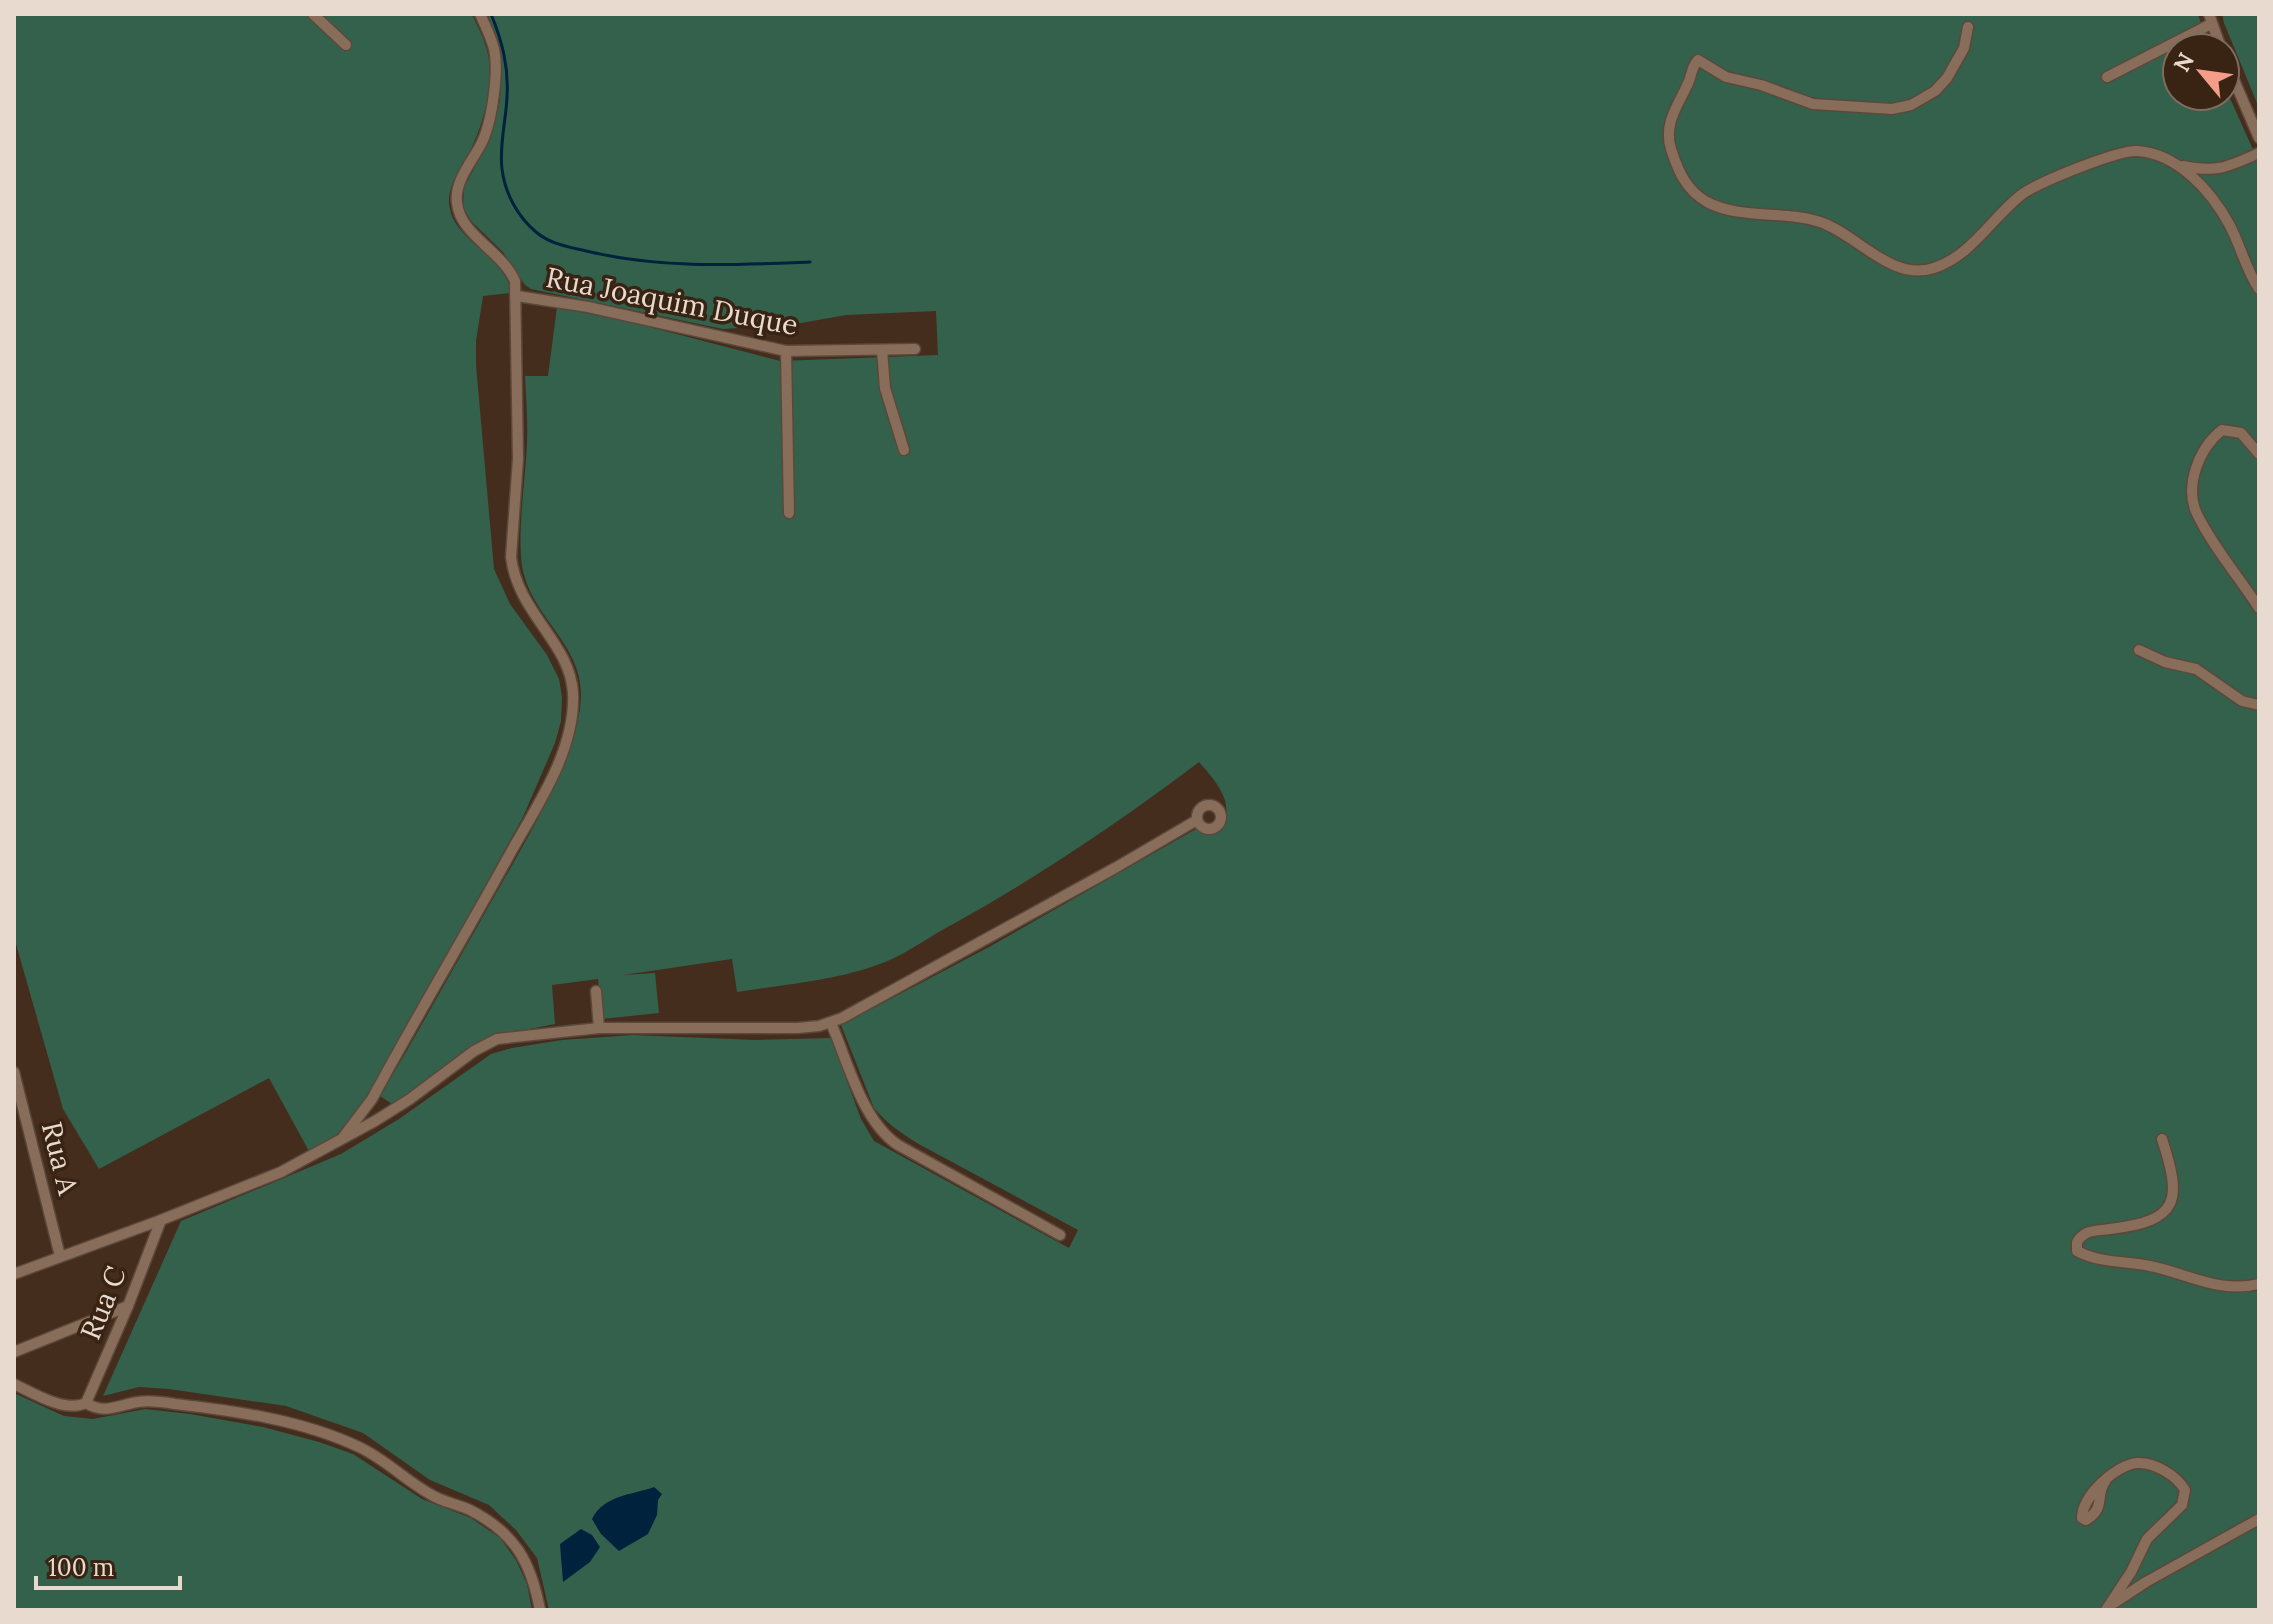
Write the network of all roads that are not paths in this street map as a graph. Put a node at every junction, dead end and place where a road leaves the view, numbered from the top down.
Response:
1 (313, 14) edge
2 (480, 14) edge
3 (2210, 19) edge
4 (1968, 27) dead end
5 (346, 45) dead end
6 (2107, 77) dead end
7 (2241, 96) edge
8 (2259, 138) edge
9 (2259, 153) edge
10 (2177, 165) junction
11 (2259, 289) edge
12 (517, 296) junction
13 (915, 349) dead end
14 (882, 350) junction
15 (786, 351) junction
16 (904, 450) dead end
17 (2259, 454) edge
18 (789, 513) dead end
19 (2259, 608) edge
20 (2139, 650) dead end
21 (2259, 696) edge
22 (2238, 699) junction
23 (2259, 705) edge
24 (1197, 820) dead end
25 (596, 991) dead end
26 (831, 1023) junction
27 (599, 1028) junction
28 (14, 1072) edge
29 (2162, 1139) dead end
30 (335, 1145) junction
31 (161, 1220) junction
32 (1060, 1235) dead end
33 (60, 1256) junction
34 (14, 1274) edge
35 (2259, 1284) edge
36 (128, 1306) junction
37 (14, 1352) edge
38 (14, 1384) edge
39 (86, 1403) junction
40 (2106, 1480) dead end
41 (2259, 1519) edge
42 (2108, 1608) edge
43 (540, 1610) edge

1 - 5 street
2 - 12 street
3 - 6 street
4 - 10 street
7 - 8 street
9 - 10 street
10 - 11 street
12 - 15 street, Rua Joaquim Duque
12 - 30 street
13 - 14 street, Rua Joaquim Duque
14 - 15 street, Rua Joaquim Duque
14 - 16 street
15 - 18 street
17 - 19 street
20 - 22 street
21 - 22 street
22 - 23 street
24 - 26 street
25 - 27 street
26 - 27 street
26 - 32 street
27 - 30 street
28 - 33 street, Rua A
29 - 35 street
30 - 31 street
31 - 33 street
31 - 36 street, Rua C
33 - 34 street
36 - 37 street
36 - 39 street, Rua C
38 - 39 street
39 - 43 street
40 - 42 street
41 - 42 street

